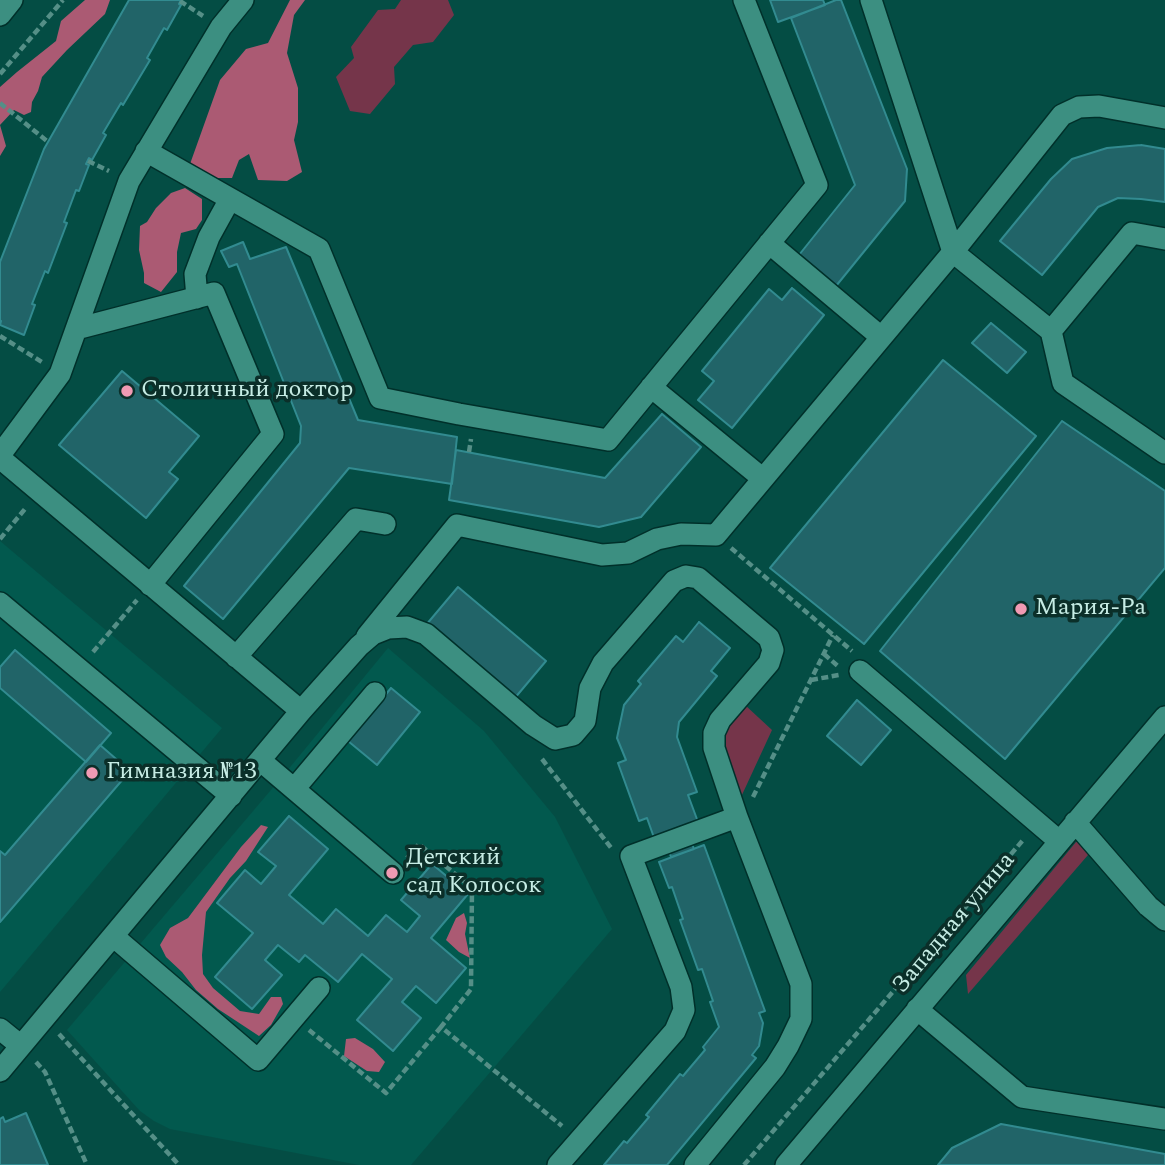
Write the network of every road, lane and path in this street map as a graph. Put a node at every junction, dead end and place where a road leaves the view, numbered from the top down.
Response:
1 (12, 0) edge
2 (63, 0) edge
3 (243, 0) edge
4 (744, 0) edge
5 (871, 0) edge
6 (0, 15) edge
7 (0, 74) edge
8 (0, 103) edge
9 (1165, 118) edge
10 (47, 141) dead end
11 (146, 151) junction
12 (230, 199) junction
13 (1165, 239) edge
14 (769, 243) junction
15 (953, 253) junction
16 (197, 298) junction
17 (76, 329) junction
18 (1051, 331) junction
19 (0, 336) edge
20 (881, 337) junction
21 (60, 374) junction
22 (652, 387) junction
23 (1165, 453) edge
24 (0, 456) edge
25 (762, 478) junction
26 (39, 492) junction
27 (385, 524) dead end
28 (716, 535) junction
29 (0, 539) edge
30 (150, 585) junction
31 (0, 603) edge
32 (833, 635) junction
33 (359, 646) junction
34 (824, 654) junction
35 (236, 657) junction
36 (79, 669) junction
37 (860, 671) joint
38 (811, 680) junction
39 (375, 692) dead end
40 (301, 711) junction
41 (1165, 717) edge
42 (541, 758) dead end
43 (261, 761) junction
44 (295, 788) junction
45 (231, 796) junction
46 (737, 817) junction
47 (1075, 822) junction
48 (1038, 823) junction
49 (1059, 841) junction
50 (631, 856) junction
51 (393, 873) joint
52 (1165, 920) edge
53 (113, 936) junction
54 (319, 988) dead end
55 (917, 1009) junction
56 (294, 1017) junction
57 (45, 1018) junction
58 (441, 1027) junction
59 (0, 1029) edge
60 (21, 1046) junction
61 (0, 1071) edge
62 (1165, 1119) edge
63 (579, 1140) junction
64 (87, 1165) edge
65 (179, 1165) edge
66 (558, 1165) edge
67 (695, 1165) edge
68 (744, 1165) edge
69 (786, 1165) edge

1 - 6 street
2 - 7 path
3 - 11 street
4 - 14 street
5 - 15 street
8 - 10 path
9 - 15 street
11 - 12 street
11 - 17 street
12 - 16 street
12 - 22 street
13 - 18 street
14 - 20 street
14 - 22 street
15 - 18 street
15 - 20 street
16 - 17 street
16 - 30 street
17 - 21 street
18 - 23 street
19 - 21 path
20 - 25 street
21 - 24 street
22 - 25 street
24 - 26 street
25 - 28 street
26 - 29 path
26 - 30 street
27 - 35 street
28 - 32 path
28 - 33 street
30 - 35 street
30 - 36 path
31 - 36 street
32 - 34 path
32 - 37 path
33 - 40 street
33 - 46 street
34 - 38 path
34 - 38 path
35 - 40 street
36 - 45 street
37 - 48 street
38 - 46 path
39 - 44 street
40 - 43 street
41 - 47 street, Западная улица
42 - 50 path
43 - 44 street
43 - 45 street
44 - 51 street
45 - 53 street
46 - 50 street
46 - 67 street
47 - 49 street, Западная улица
47 - 52 street
48 - 49 street
48 - 68 path
49 - 55 street, Западная улица
50 - 63 street
51 - 58 path
53 - 56 street
53 - 57 street
54 - 56 street
55 - 62 street
55 - 69 street, Западная улица
56 - 58 path
57 - 60 street
57 - 65 path
58 - 63 path
59 - 60 street
60 - 61 street
60 - 64 path
63 - 66 street

